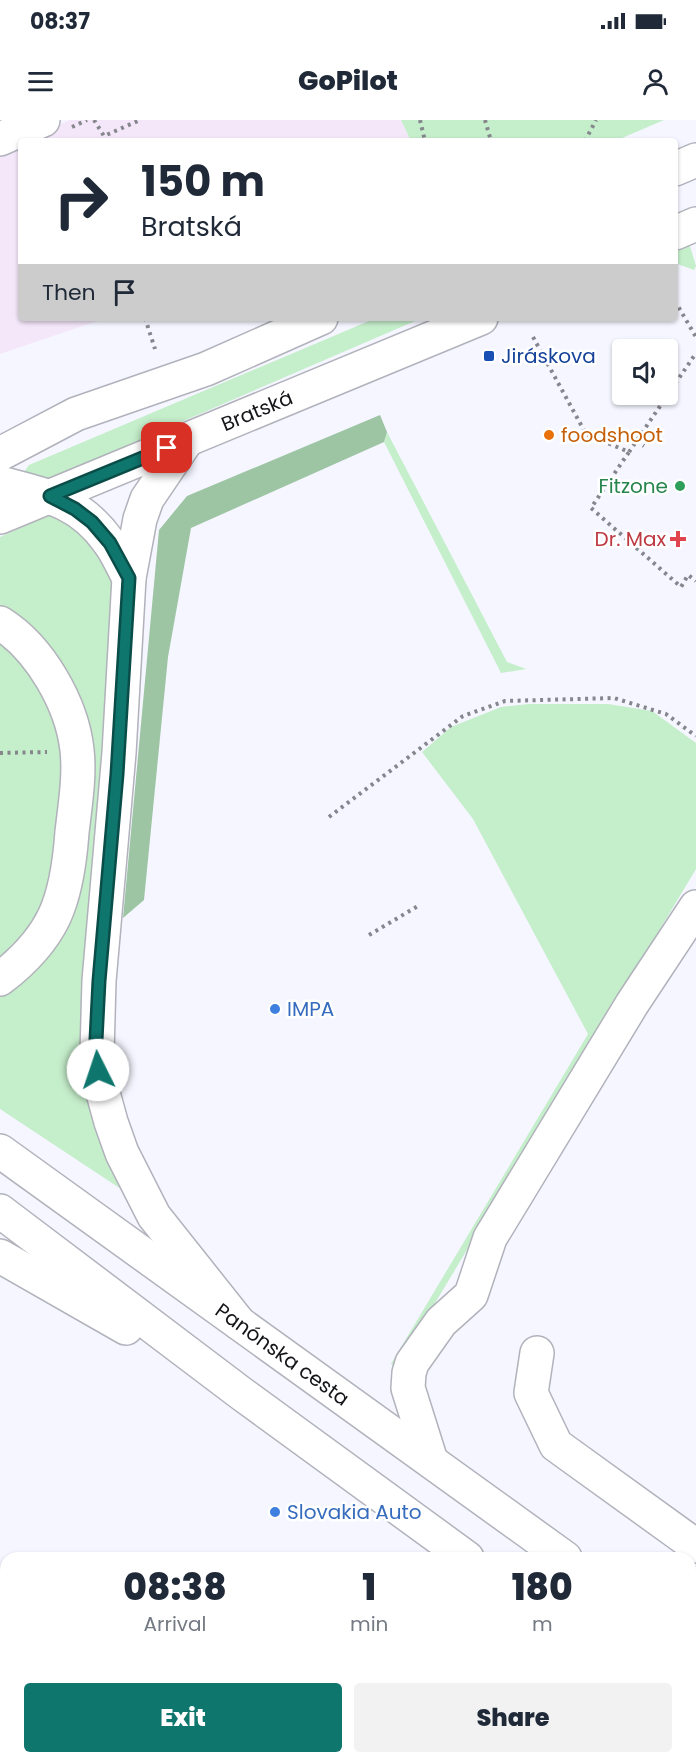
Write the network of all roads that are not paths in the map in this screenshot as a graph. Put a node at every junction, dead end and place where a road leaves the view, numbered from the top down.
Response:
1 (43, 120) edge
2 (0, 139) edge
3 (696, 160) edge
4 (678, 168) edge
5 (696, 224) edge
6 (678, 233) edge
7 (314, 321) edge
8 (474, 321) edge
9 (76, 414) junction
10 (0, 437) edge
11 (187, 440) junction
12 (0, 454) edge
13 (0, 483) edge
14 (50, 496) junction
15 (0, 518) edge
16 (129, 578) junction
17 (0, 624) edge
18 (696, 907) edge
19 (0, 979) edge
20 (0, 1151) edge
21 (0, 1211) edge
22 (0, 1256) edge
23 (239, 1323) junction
24 (537, 1353) dead end
25 (242, 1394) junction
26 (431, 1461) junction
27 (696, 1546) edge
28 (459, 1552) edge
29 (557, 1552) edge

1 - 2 main road
3 - 4 main road
5 - 6 main road
7 - 9 main road
8 - 11 main road, Bratská
9 - 10 main road
9 - 12 main road
11 - 14 main road, Bratská
11 - 16 main road
13 - 14 main road
14 - 15 main road, Bratská
14 - 16 main road
16 - 23 main road
17 - 19 main road
18 - 26 main road
20 - 23 main road, Panónska cesta
21 - 25 main road
22 - 25 main road
23 - 26 main road, Panónska cesta
24 - 27 main road
25 - 28 main road
26 - 29 main road, Panónska cesta

